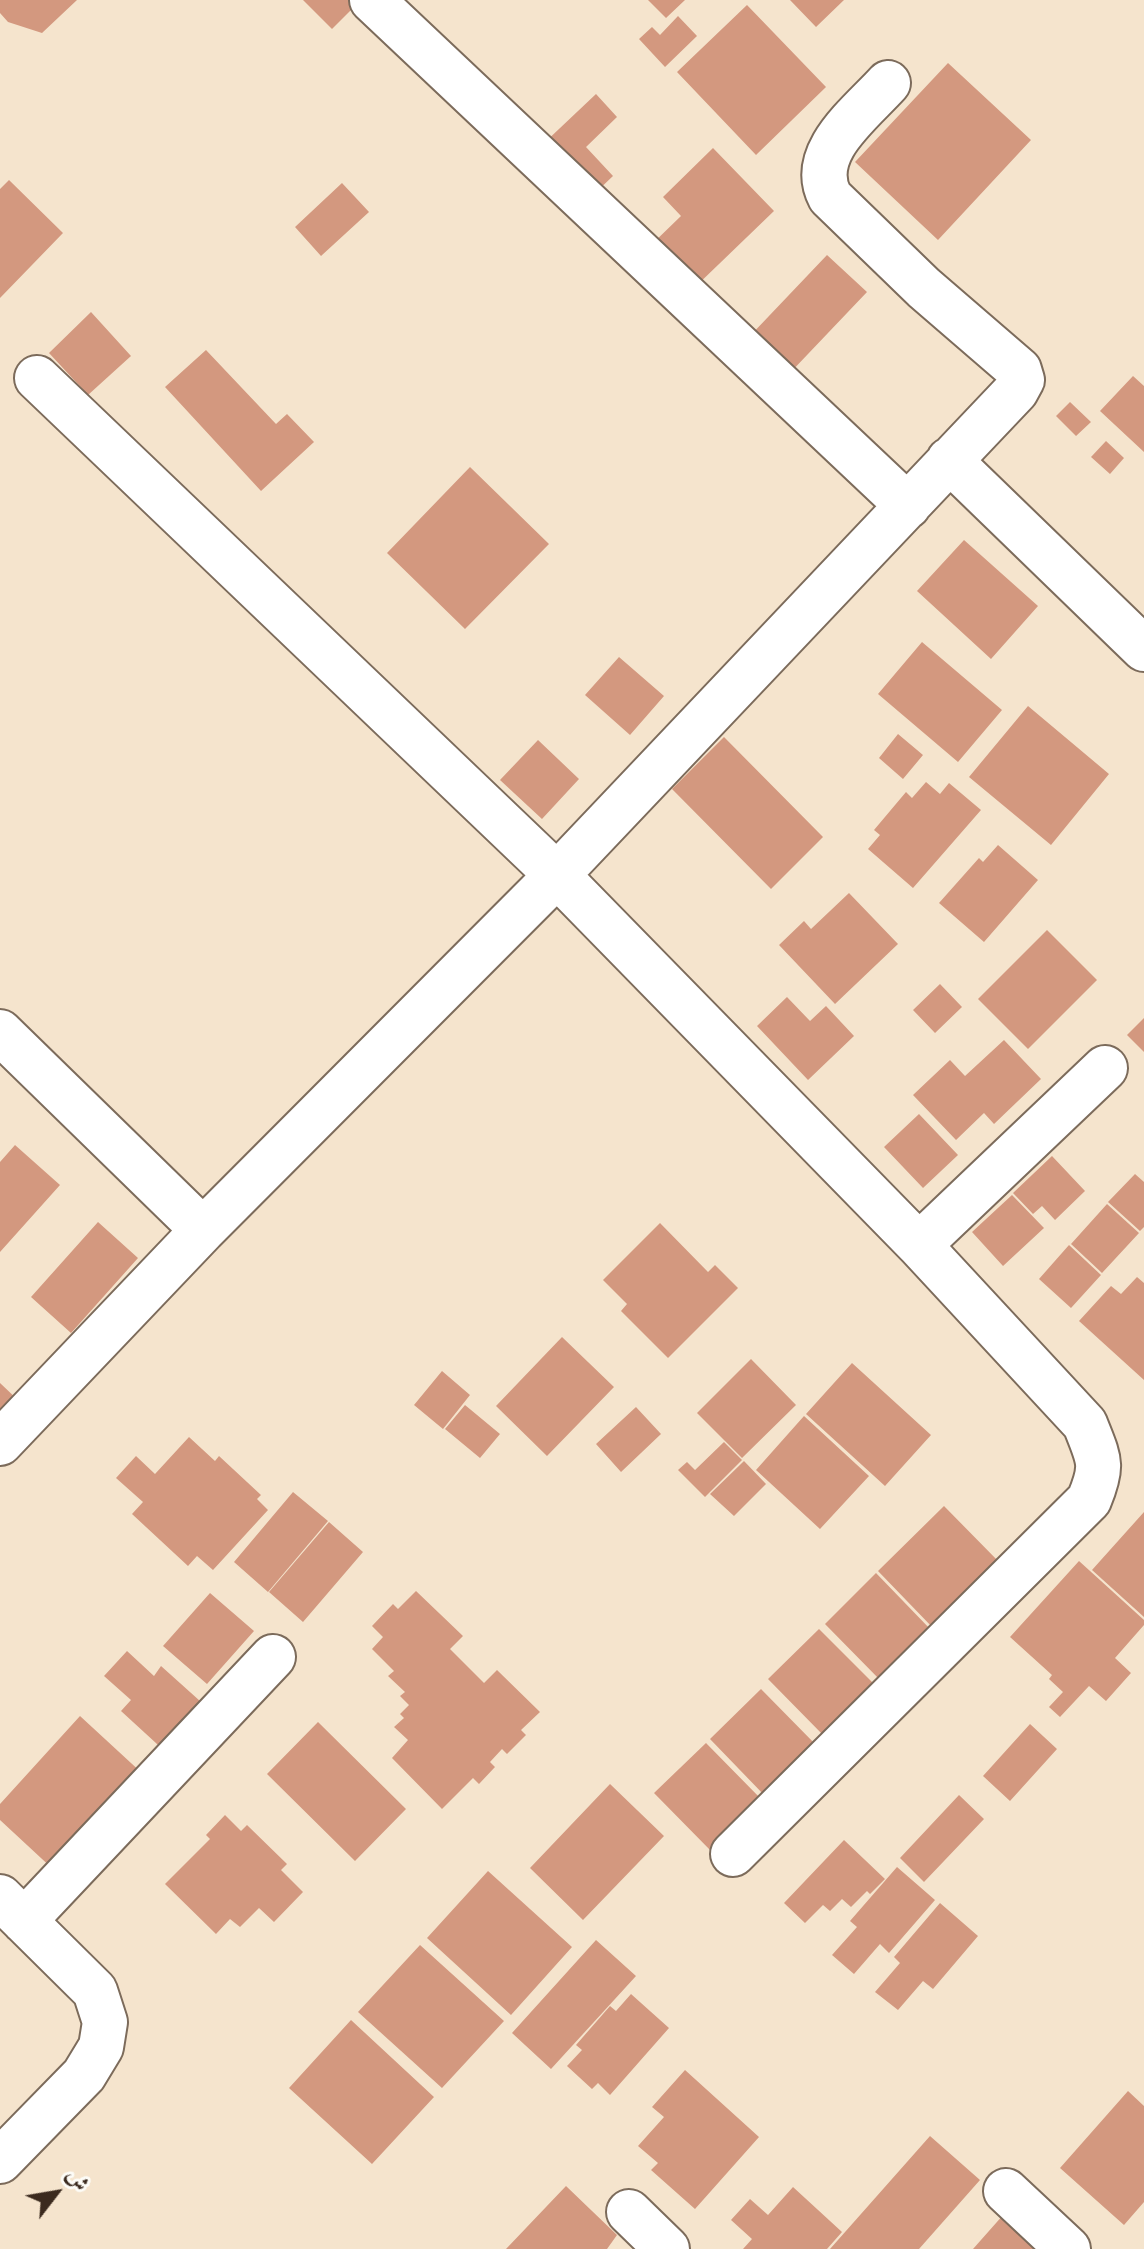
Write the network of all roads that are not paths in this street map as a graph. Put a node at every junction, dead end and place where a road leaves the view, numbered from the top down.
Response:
1 (372, 0) edge
2 (888, 83) dead end
3 (37, 378) dead end
4 (949, 460) junction
5 (908, 506) junction
6 (1144, 649) edge
7 (557, 875) junction
8 (0, 1032) edge
9 (1105, 1068) dead end
10 (203, 1230) junction
11 (919, 1245) junction
12 (0, 1443) edge
13 (273, 1657) dead end
14 (733, 1854) dead end
15 (12, 1909) edge
16 (0, 2161) edge
17 (1006, 2191) dead end
18 (629, 2212) dead end
19 (667, 2249) edge
20 (1068, 2249) edge

1 - 5 street
2 - 4 street
3 - 7 street
4 - 5 street
4 - 6 street
5 - 7 street
7 - 10 street
7 - 11 street
8 - 10 street
9 - 11 street
10 - 12 street
11 - 14 street
13 - 15 street
15 - 16 street
17 - 20 street
18 - 19 street

